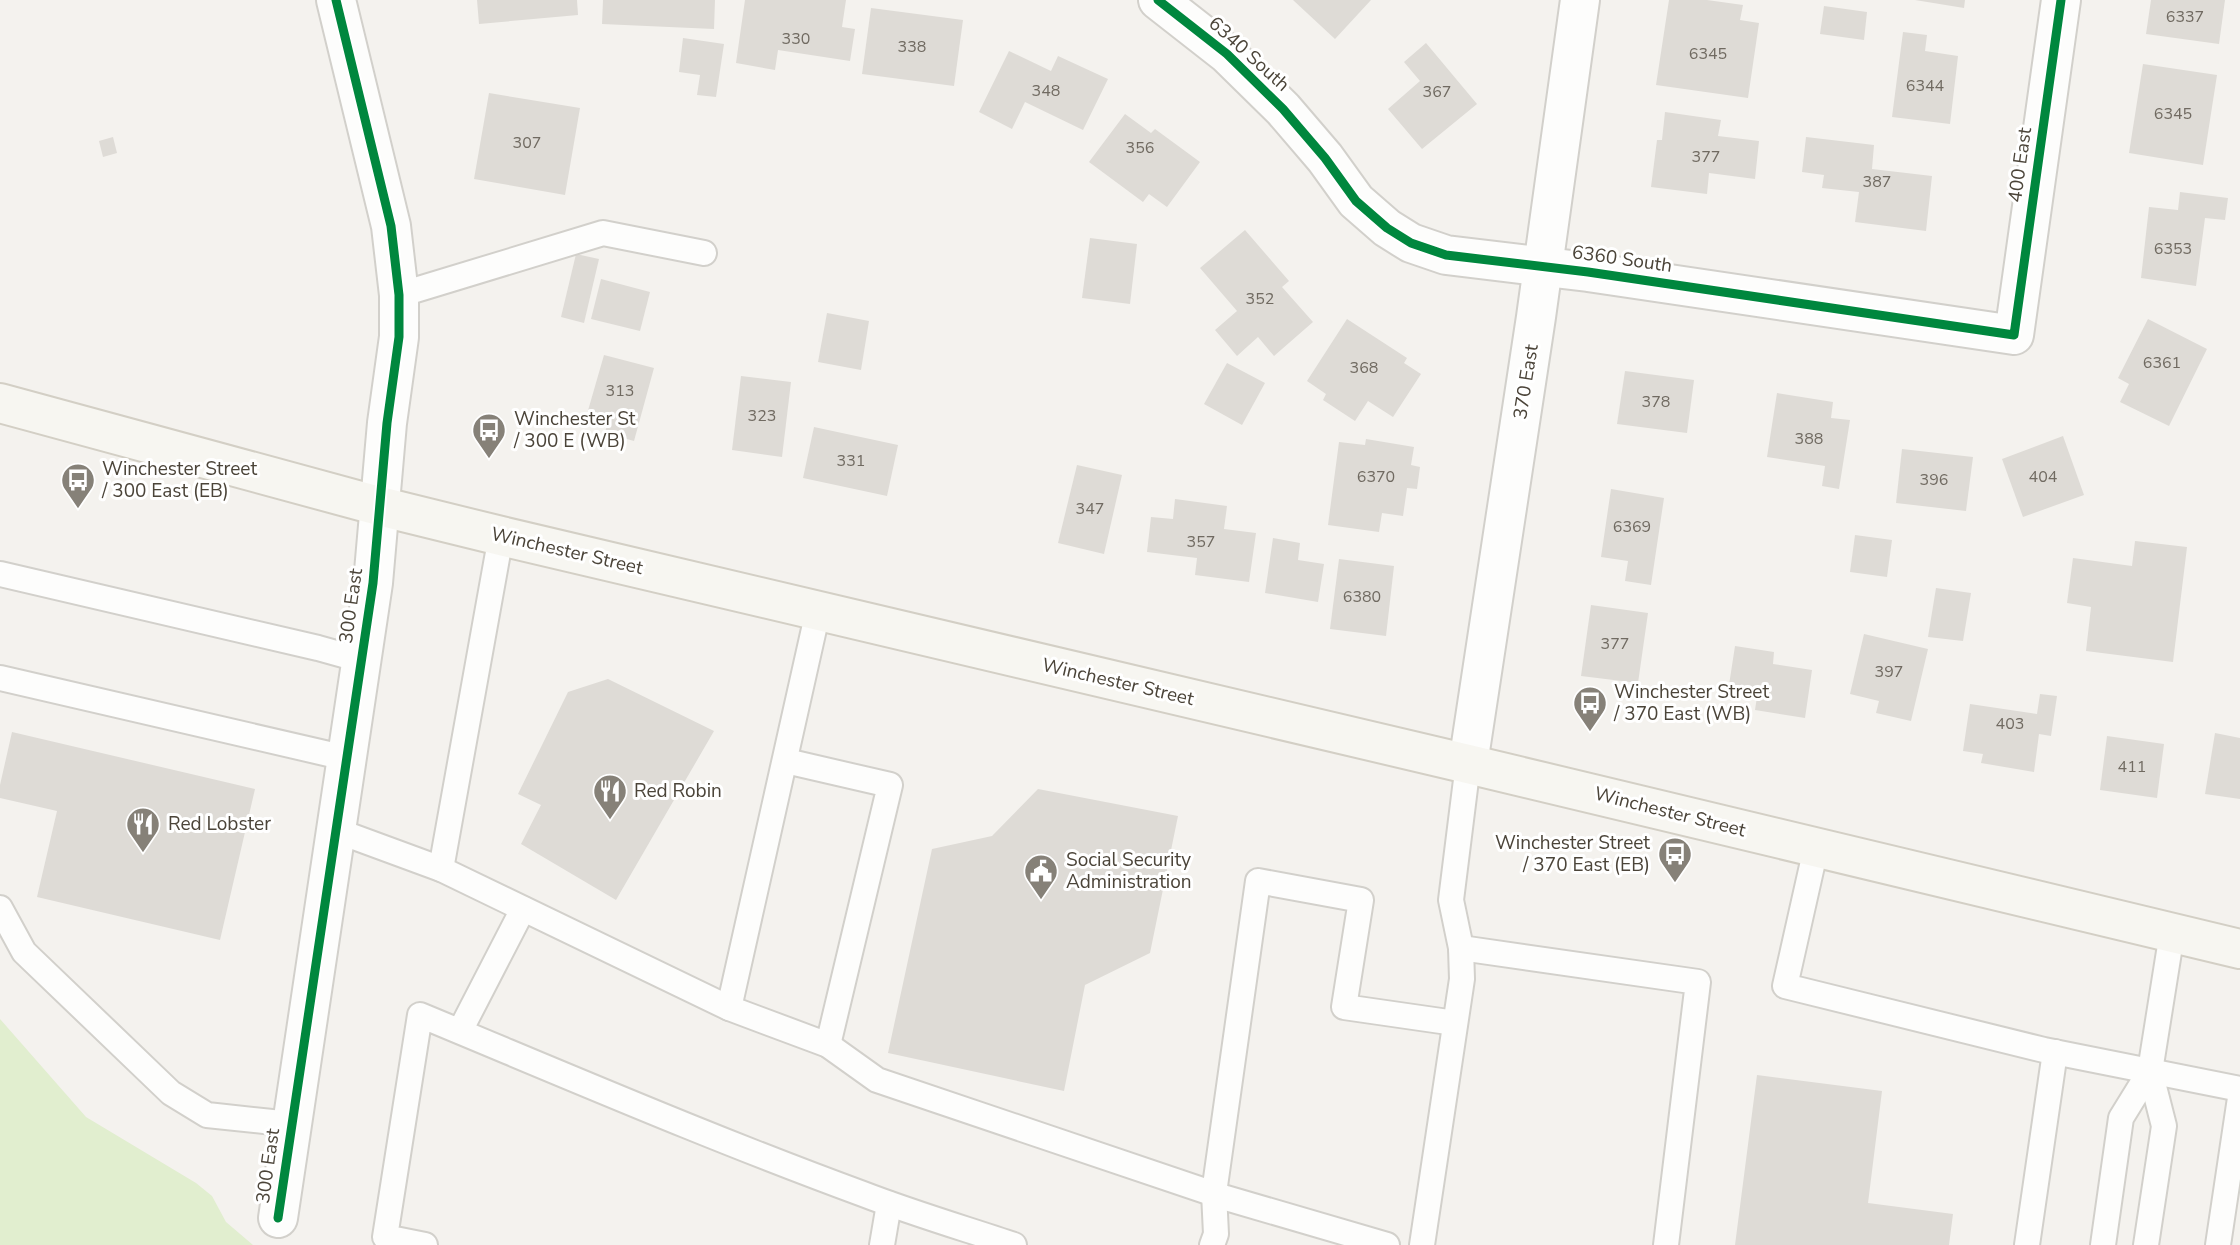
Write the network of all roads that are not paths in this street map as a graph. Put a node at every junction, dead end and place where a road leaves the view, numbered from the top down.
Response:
1 (336, 0) edge
2 (1158, 0) edge
3 (1580, 0) edge
4 (2061, 0) edge
5 (1283, 109) joint
6 (704, 253) dead end
7 (1543, 267) junction
8 (399, 295) junction
9 (2014, 335) joint
10 (0, 403) edge
11 (379, 506) junction
12 (501, 536) junction
13 (0, 574) edge
14 (818, 611) junction
15 (361, 660) junction
16 (0, 678) edge
17 (346, 758) junction
18 (786, 761) junction
19 (1468, 764) junction
20 (335, 830) junction
21 (1816, 848) junction
22 (441, 869) junction
23 (0, 908) edge
24 (523, 909) junction
25 (2172, 933) junction
26 (1461, 948) junction
27 (2240, 949) edge
28 (729, 1008) junction
29 (1455, 1023) junction
30 (460, 1031) junction
31 (828, 1045) junction
32 (2055, 1052) junction
33 (2150, 1071) junction
34 (2240, 1089) edge
35 (2240, 1098) edge
36 (291, 1124) junction
37 (1214, 1193) junction
38 (889, 1204) junction
39 (278, 1218) dead end
40 (425, 1245) edge
41 (882, 1245) edge
42 (1014, 1245) edge
43 (1212, 1245) edge
44 (1387, 1245) edge
45 (1422, 1245) edge
46 (1665, 1245) edge
47 (2026, 1245) edge
48 (2103, 1245) edge
49 (2147, 1245) edge
50 (2218, 1245) edge

1 - 8 street, 300 East
2 - 5 street, 6340 South
3 - 7 street, 370 East
4 - 9 street, 400 East
5 - 7 street, 6360 South
6 - 8 lane
7 - 9 street, 6360 South
7 - 19 street, 370 East
8 - 11 street, 300 East
10 - 11 main road, Winchester Street
11 - 12 main road, Winchester Street
11 - 15 street, 300 East
12 - 14 main road, Winchester Street
12 - 22 lane
13 - 15 lane
14 - 18 lane
14 - 19 main road, Winchester Street
15 - 17 street, 300 East
16 - 17 lane
17 - 20 street, 300 East
18 - 28 lane
18 - 31 lane
19 - 21 main road, Winchester Street
19 - 26 lane
20 - 22 lane
20 - 36 street, 300 East
21 - 25 main road, Winchester Street
21 - 32 lane
22 - 24 lane
23 - 36 lane
24 - 28 lane
24 - 30 lane
25 - 27 main road, Winchester Street
25 - 33 lane
26 - 29 lane
26 - 46 lane
28 - 31 lane
29 - 37 lane
29 - 45 lane
30 - 38 lane
30 - 40 lane
31 - 37 lane
32 - 33 lane
32 - 47 lane
33 - 34 lane
33 - 48 lane
33 - 49 lane
35 - 50 lane
36 - 39 street, 300 East
37 - 43 lane
37 - 44 lane
38 - 41 lane
38 - 42 lane

